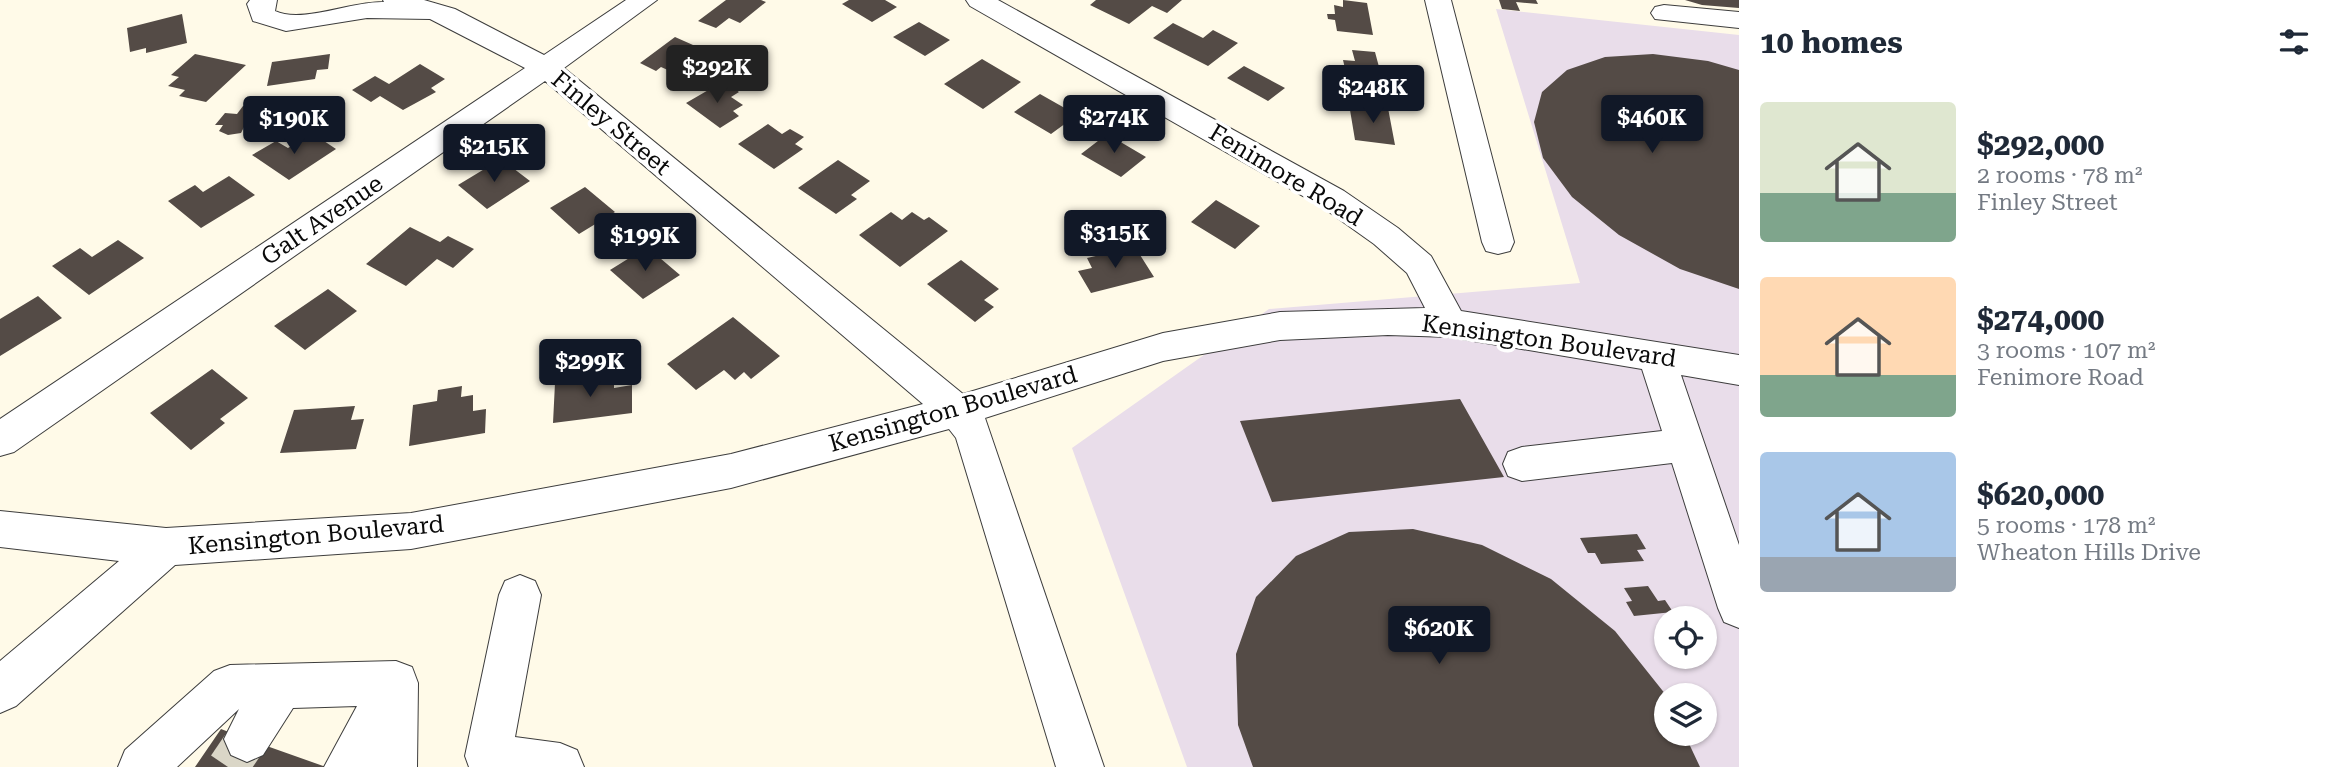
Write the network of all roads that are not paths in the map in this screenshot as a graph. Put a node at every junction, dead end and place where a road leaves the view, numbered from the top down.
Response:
1 (264, 0) edge
2 (396, 0) edge
3 (644, 0) edge
4 (979, 0) edge
5 (1438, 0) edge
6 (1664, 13) dead end
7 (446, 15) junction
8 (1739, 20) edge
9 (545, 66) junction
10 (1498, 242) dead end
11 (1450, 323) junction
12 (1656, 355) junction
13 (1739, 370) edge
14 (957, 411) junction
15 (0, 440) edge
16 (1685, 445) junction
17 (1522, 464) dead end
18 (0, 529) edge
19 (166, 547) junction
20 (520, 595) dead end
21 (1739, 608) edge
22 (396, 683) junction
23 (282, 685) junction
24 (0, 690) edge
25 (247, 739) tunnel mouth
26 (142, 767) edge
27 (348, 767) edge
28 (393, 767) edge
29 (560, 767) edge
30 (1080, 767) edge

1 - 7 street, Finley Street
2 - 7 street, Finley Street
3 - 9 street, Galt Avenue
4 - 11 street, Fenimore Road
5 - 10 street
6 - 8 street
7 - 9 street, Finley Street
9 - 14 street, Finley Street
9 - 15 street, Galt Avenue
11 - 12 street, Kensington Boulevard
11 - 14 street, Kensington Boulevard
12 - 13 street, Kensington Boulevard
12 - 16 street
14 - 19 street, Kensington Boulevard
14 - 30 street, Finley Street
16 - 17 street
16 - 21 street
18 - 19 street, Kensington Boulevard
19 - 24 street, Kensington Boulevard
20 - 29 street
22 - 23 street
22 - 27 street
22 - 28 street
23 - 25 street
23 - 26 street

